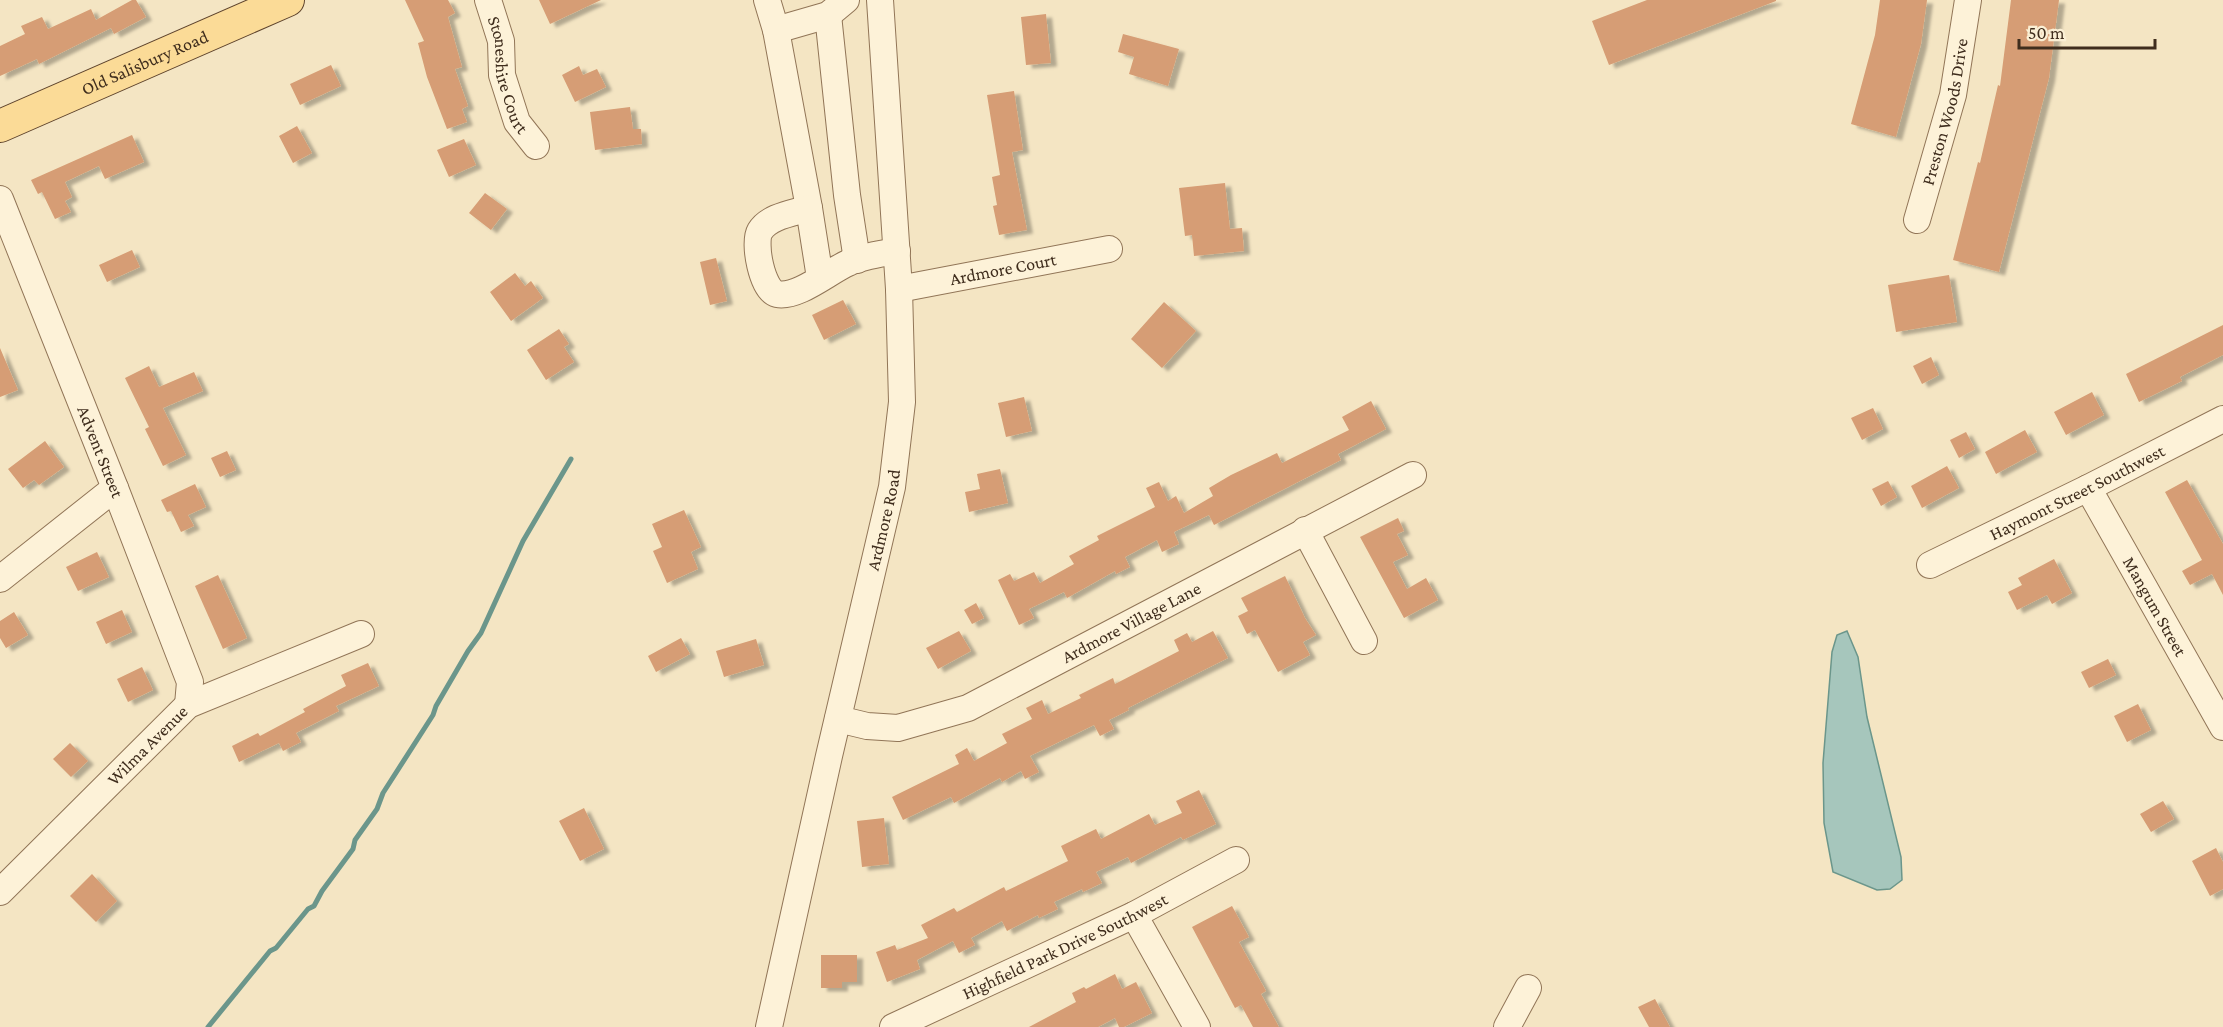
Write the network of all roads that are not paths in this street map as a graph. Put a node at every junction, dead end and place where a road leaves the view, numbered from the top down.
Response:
1 (288, 0) edge
2 (488, 0) edge
3 (766, 0) edge
4 (880, 0) edge
5 (1968, 0) edge
6 (837, 7) edge
7 (777, 30) junction
8 (0, 126) edge
9 (536, 146) dead end
10 (0, 199) edge
11 (809, 208) junction
12 (1917, 220) dead end
13 (1109, 249) dead end
14 (897, 251) junction
15 (857, 260) junction
16 (820, 278) junction
17 (899, 289) junction
18 (2223, 419) edge
19 (1413, 475) dead end
20 (115, 488) junction
21 (2088, 488) junction
22 (1305, 530) junction
23 (1930, 565) dead end
24 (0, 579) edge
25 (361, 634) dead end
26 (1364, 641) dead end
27 (188, 705) junction
28 (838, 719) junction
29 (2223, 727) edge
30 (1236, 860) dead end
31 (0, 892) edge
32 (1134, 915) junction
33 (1528, 988) dead end
34 (774, 1026) edge
35 (893, 1027) edge
36 (1197, 1027) edge
37 (1507, 1027) edge

1 - 8 main road, Old Salisbury Road
2 - 9 street, Stoneshire Court
3 - 7 street
4 - 14 street, Ardmore Road
5 - 12 street, Preston Woods Drive
6 - 7 street
6 - 15 street
7 - 11 street
10 - 20 street, Advent Street
11 - 16 street
11 - 16 street
13 - 17 street, Ardmore Court
14 - 15 street
14 - 17 street, Ardmore Road
15 - 16 street
17 - 28 street, Ardmore Road
18 - 21 street, Haymont Street Southwest
19 - 22 street, Ardmore Village Lane
20 - 24 street
20 - 27 street, Advent Street
21 - 23 street, Haymont Street Southwest
21 - 29 street, Mangum Street
22 - 26 street
22 - 28 street, Ardmore Village Lane
25 - 27 street, Wilma Avenue
27 - 31 street, Wilma Avenue
28 - 34 street, Ardmore Road
30 - 32 street, Highfield Park Drive Southwest
32 - 35 street, Highfield Park Drive Southwest
32 - 36 street
33 - 37 street

